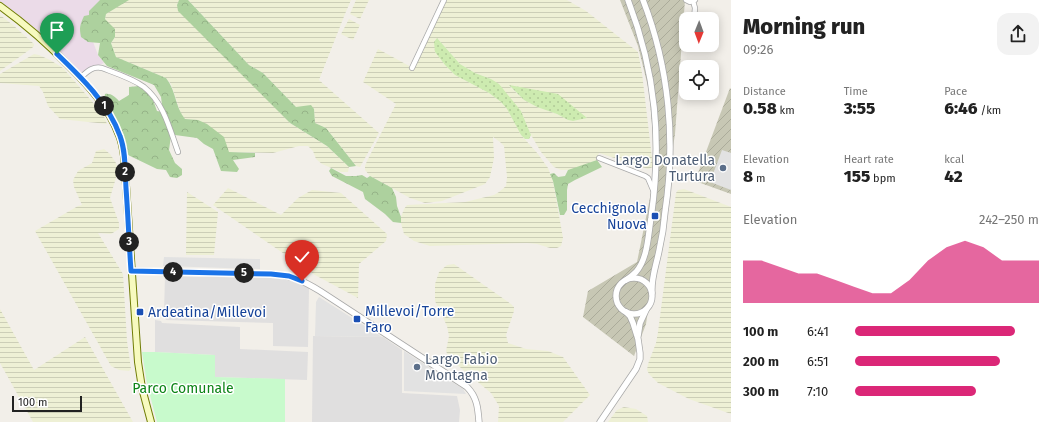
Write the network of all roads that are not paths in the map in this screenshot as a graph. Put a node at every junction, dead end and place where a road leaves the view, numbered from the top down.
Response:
1 (444, 0) edge
2 (628, 0) edge
3 (643, 0) edge
4 (686, 0) edge
5 (694, 1) edge
6 (0, 6) edge
7 (695, 12) edge
8 (412, 68) dead end
9 (80, 78) junction
10 (178, 152) dead end
11 (598, 158) dead end
12 (656, 164) junction
13 (645, 176) junction
14 (654, 192) junction
15 (131, 271) junction
16 (626, 280) junction
17 (652, 293) junction
18 (646, 309) junction
19 (626, 312) junction
20 (638, 339) junction
21 (151, 422) edge
22 (479, 422) edge
23 (600, 422) edge

1 - 8 street
2 - 12 street
3 - 17 street
4 - 5 street
5 - 7 street
6 - 9 main road
9 - 10 street
9 - 15 main road
11 - 13 street
12 - 13 street
12 - 14 street
13 - 14 street
14 - 16 street
15 - 21 main road
15 - 22 street
16 - 17 street
16 - 19 street
17 - 18 street
18 - 19 street
18 - 20 street
19 - 20 street
20 - 23 street

